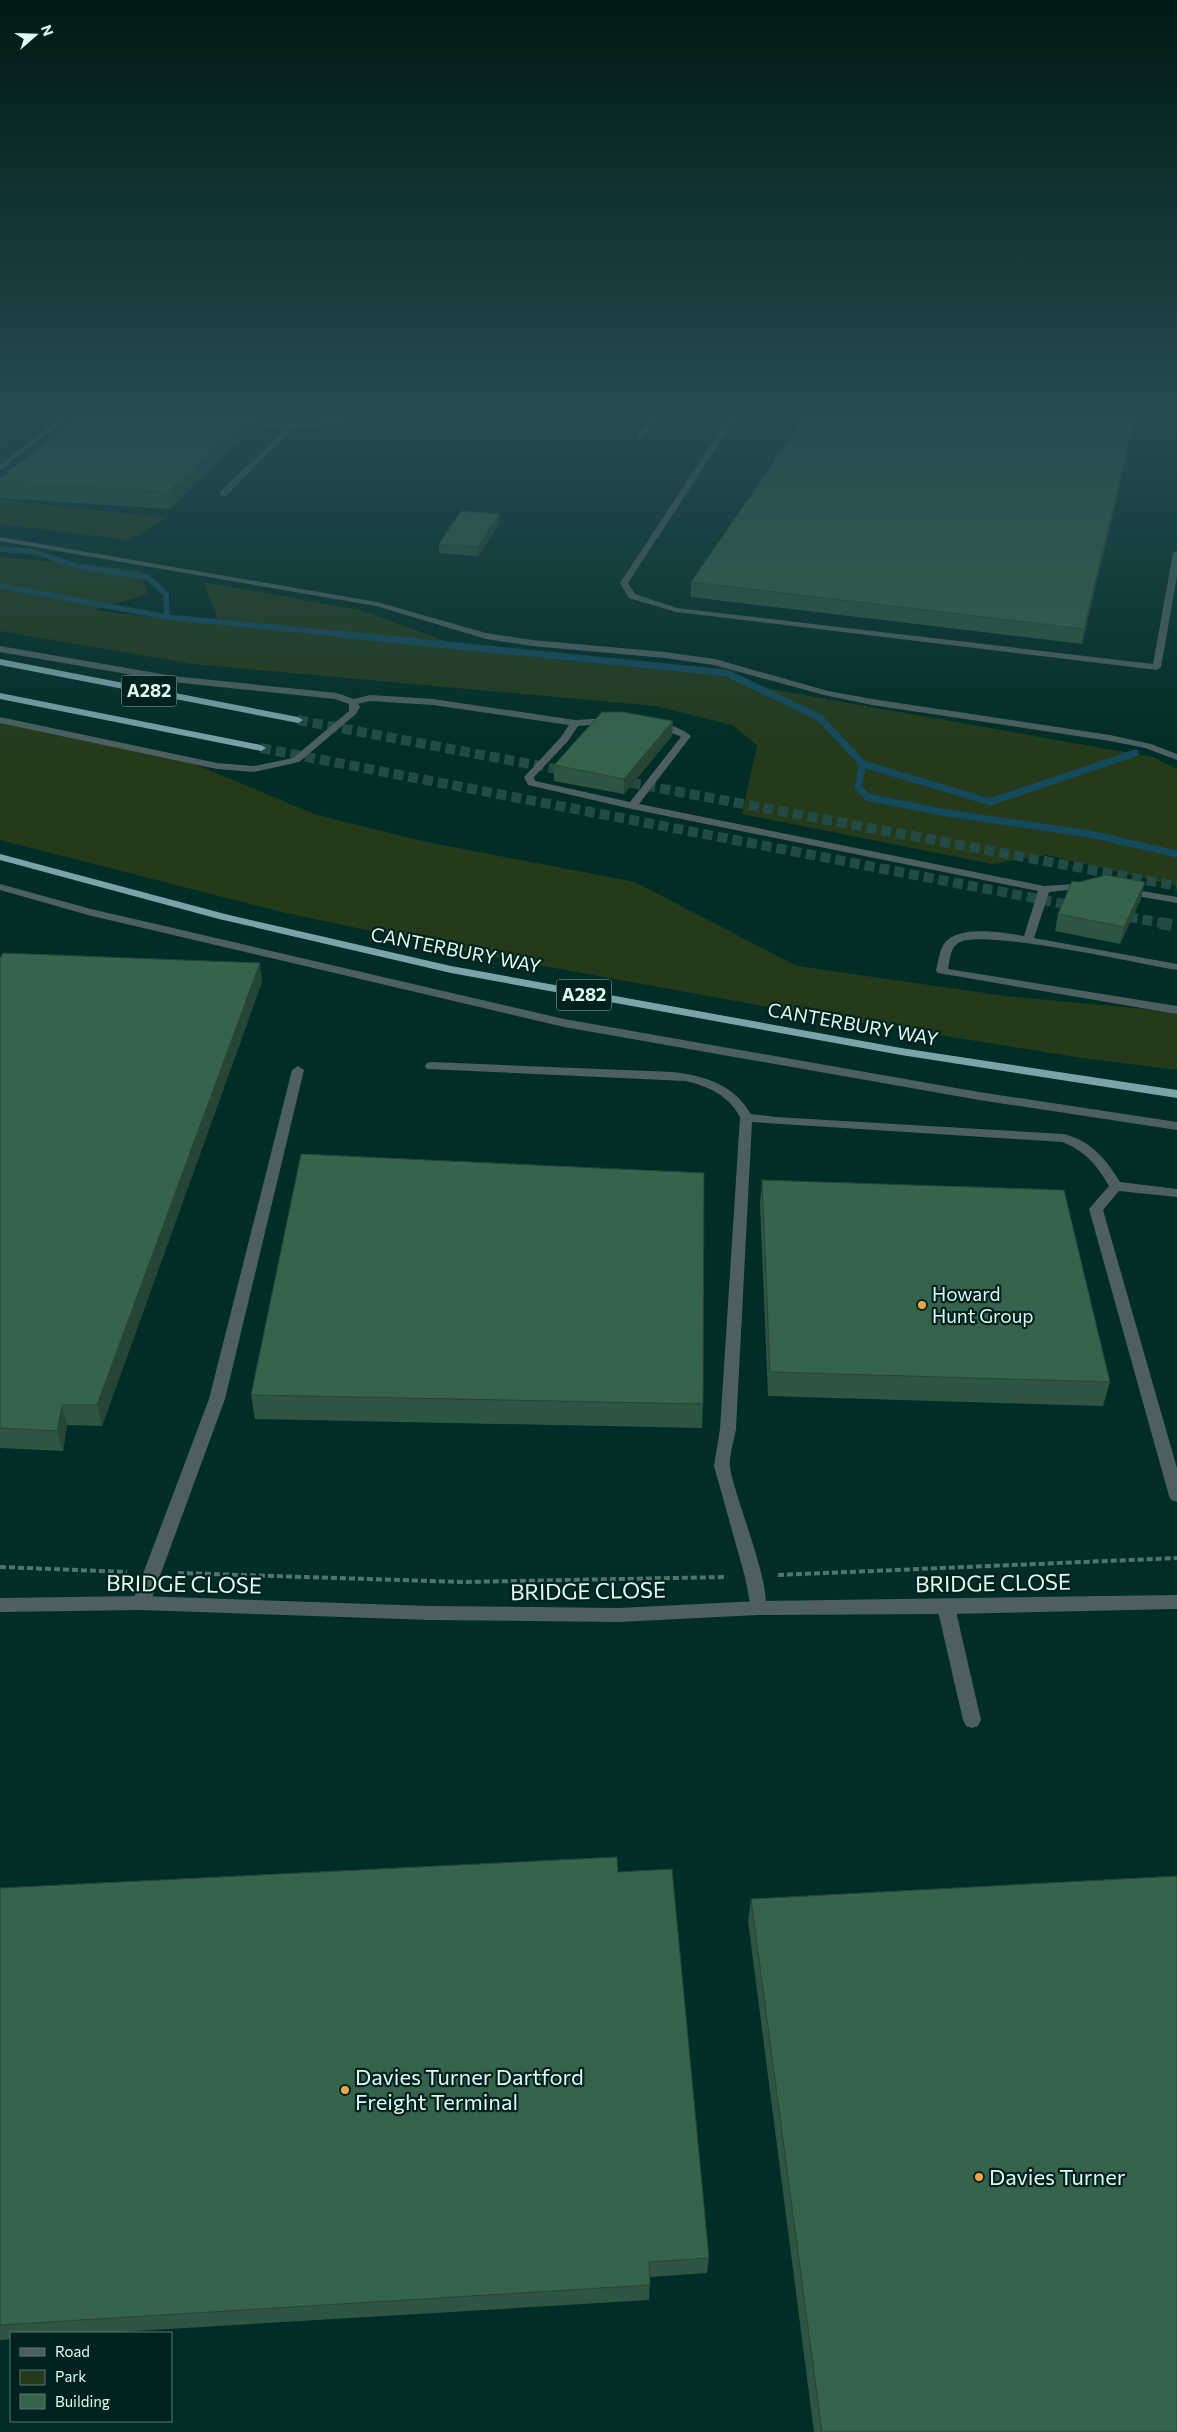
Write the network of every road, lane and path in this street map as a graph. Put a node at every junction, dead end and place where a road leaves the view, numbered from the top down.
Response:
1 (661, 526) edge
2 (0, 539) edge
3 (1177, 554) edge
4 (0, 649) edge
5 (0, 662) edge
6 (0, 696) edge
7 (353, 702) junction
8 (0, 720) edge
9 (298, 720) tunnel mouth
10 (620, 722) edge
11 (575, 723) junction
12 (647, 725) edge
13 (261, 748) tunnel mouth
14 (1177, 757) edge
15 (632, 806) junction
16 (0, 857) edge
17 (0, 887) edge
18 (1044, 889) junction
19 (1177, 900) edge
20 (1028, 940) junction
21 (1177, 967) edge
22 (1177, 1010) edge
23 (431, 1066) dead end
24 (298, 1070) dead end
25 (1177, 1094) edge
26 (746, 1117) junction
27 (1177, 1126) edge
28 (1116, 1186) junction
29 (1177, 1193) edge
30 (1176, 1488) edge
31 (1177, 1558) edge
32 (0, 1567) edge
33 (153, 1572) junction
34 (753, 1577) junction
35 (1177, 1602) edge
36 (141, 1604) junction
37 (0, 1605) edge
38 (946, 1607) junction
39 (758, 1608) junction
40 (972, 1720) dead end

1 - 3 street
2 - 14 street
4 - 7 street
5 - 9 highway, A282
6 - 13 highway, A282
7 - 8 street
7 - 11 street
10 - 11 street
11 - 15 street
12 - 15 street
15 - 18 street
16 - 25 highway, CANTERBURY WAY / A282
17 - 27 street
18 - 19 street
18 - 20 street
20 - 21 street
20 - 22 street
23 - 26 street
24 - 33 street
26 - 28 street
26 - 34 street
28 - 29 street
28 - 30 street
31 - 34 path
32 - 33 path
33 - 34 path
33 - 36 street
34 - 39 street
35 - 38 street, BRIDGE CLOSE
36 - 37 street, BRIDGE CLOSE
36 - 39 street, BRIDGE CLOSE
38 - 39 street, BRIDGE CLOSE
38 - 40 street

